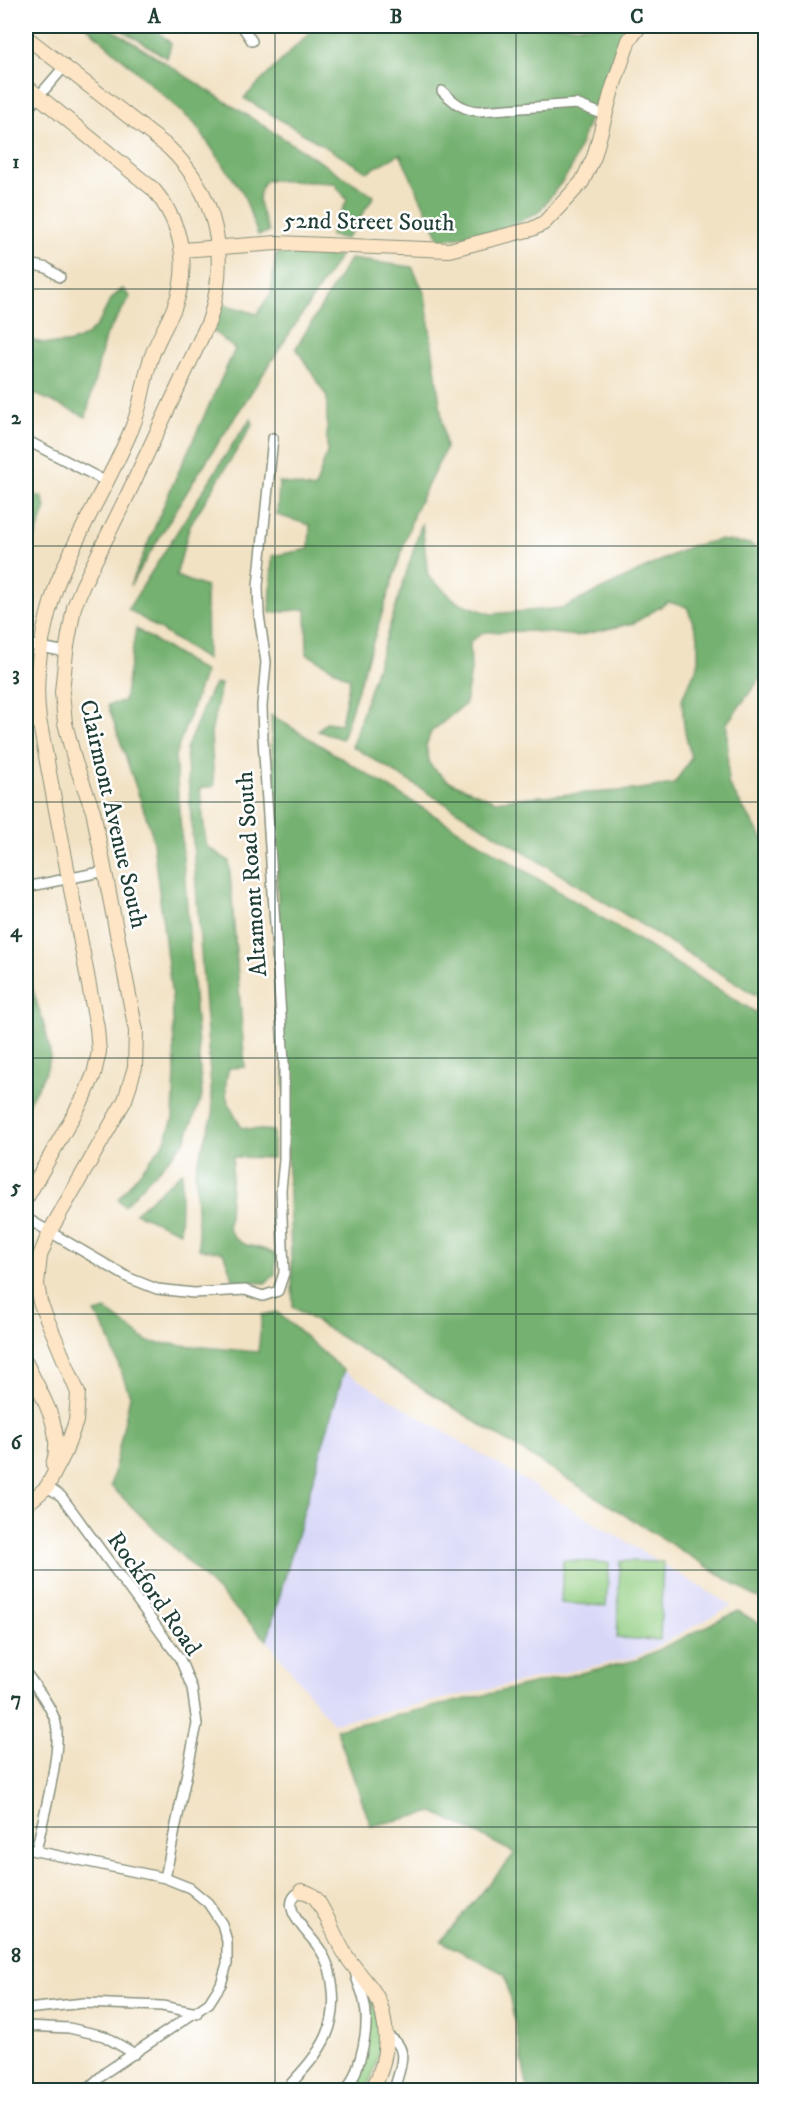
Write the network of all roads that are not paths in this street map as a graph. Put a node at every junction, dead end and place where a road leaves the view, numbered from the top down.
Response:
1 (242, 26) edge
2 (640, 26) edge
3 (26, 37) edge
4 (252, 41) dead end
5 (64, 67) junction
6 (26, 86) edge
7 (442, 91) dead end
8 (38, 96) junction
9 (26, 111) edge
10 (605, 115) junction
11 (219, 247) junction
12 (182, 250) junction
13 (26, 263) edge
14 (60, 277) dead end
15 (273, 438) dead end
16 (26, 440) edge
17 (107, 482) junction
18 (26, 644) edge
19 (42, 647) junction
20 (66, 652) junction
21 (106, 870) junction
22 (68, 877) junction
23 (26, 887) edge
24 (26, 1199) edge
25 (26, 1218) edge
26 (50, 1231) junction
27 (26, 1363) edge
28 (48, 1487) junction
29 (26, 1505) edge
30 (26, 1673) edge
31 (26, 1849) edge
32 (36, 1851) junction
33 (165, 1878) junction
34 (301, 1891) joint
35 (355, 1969) junction
36 (26, 2009) edge
37 (197, 2013) junction
38 (26, 2026) edge
39 (387, 2036) junction
40 (135, 2054) junction
41 (86, 2091) edge
42 (285, 2091) edge
43 (347, 2091) edge
44 (372, 2091) edge
45 (394, 2091) edge

1 - 4 street
2 - 10 street, 52nd Street South
3 - 5 street, Clairmont Avenue South
5 - 8 street
5 - 11 street, Clairmont Avenue South
6 - 8 street, Clairmont Avenue South
7 - 10 street
8 - 9 street
8 - 12 street, Clairmont Avenue South
10 - 11 street, 52nd Street South
11 - 12 street, 52nd Street South
11 - 20 street, Clairmont Avenue South
12 - 17 street, Clairmont Avenue South
13 - 14 street
15 - 26 street, Altamont Road South
16 - 17 street
17 - 19 street, Clairmont Avenue South
18 - 19 street
19 - 20 street
19 - 22 street, Clairmont Avenue South
20 - 21 street, Clairmont Avenue South
21 - 22 street
21 - 26 street, Clairmont Avenue South
22 - 23 street
22 - 24 street, Clairmont Avenue South
25 - 26 street
26 - 28 street, Clairmont Avenue South
27 - 28 street
28 - 29 street, Clairmont Avenue South
28 - 33 street, Rockford Road
30 - 32 street
31 - 32 street
32 - 33 street
33 - 37 street
34 - 35 street
34 - 42 street
35 - 39 street
35 - 43 street
36 - 37 street
37 - 40 street
38 - 40 street
39 - 44 street
39 - 45 street
40 - 41 street

